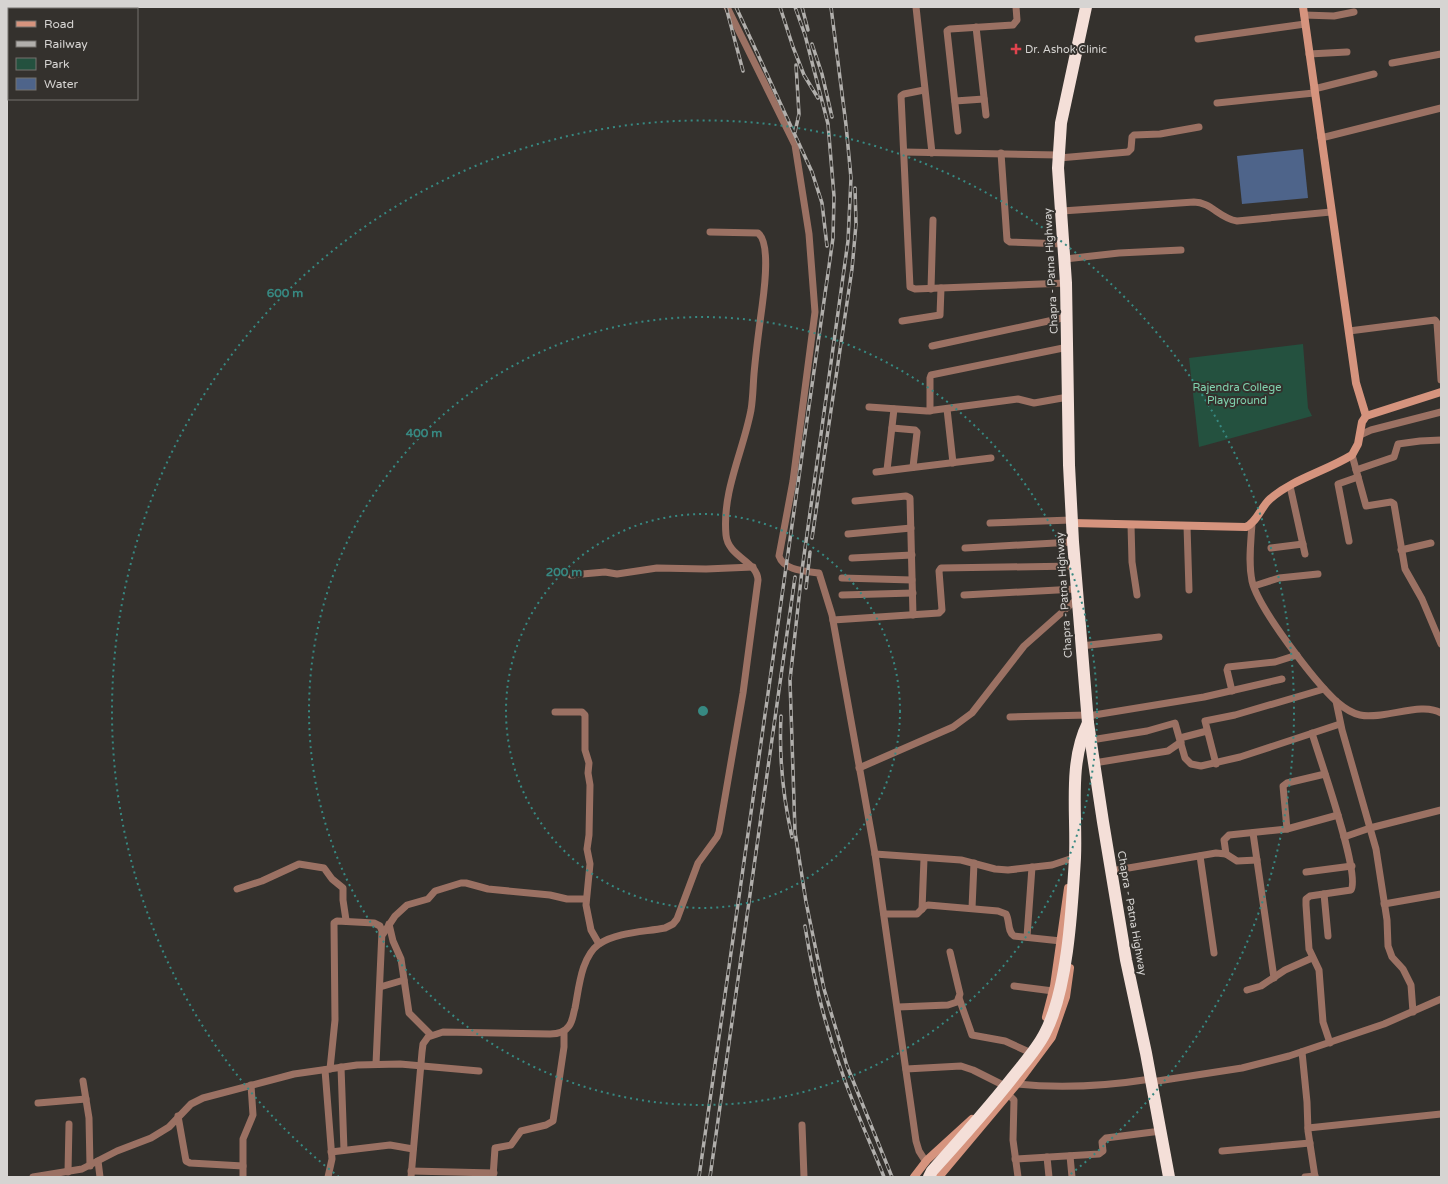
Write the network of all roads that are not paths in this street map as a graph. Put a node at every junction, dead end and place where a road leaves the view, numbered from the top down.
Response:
1 (727, 7) edge
2 (916, 7) edge
3 (1016, 7) edge
4 (1086, 7) edge
5 (1304, 11) edge
6 (1354, 12) dead end
7 (1305, 24) junction
8 (976, 27) junction
9 (1198, 39) dead end
10 (1347, 52) dead end
11 (1309, 54) junction
12 (1441, 54) edge
13 (1392, 63) dead end
14 (1374, 74) dead end
15 (924, 90) junction
16 (1314, 91) junction
17 (984, 99) junction
18 (955, 101) junction
19 (1217, 103) dead end
20 (1441, 108) edge
21 (986, 115) dead end
22 (1199, 127) dead end
23 (958, 131) dead end
24 (1321, 138) junction
25 (904, 152) junction
26 (932, 153) junction
27 (1001, 153) junction
28 (1059, 156) junction
29 (1062, 211) junction
30 (1331, 212) junction
31 (934, 220) dead end
32 (710, 232) dead end
33 (1064, 244) junction
34 (1182, 250) dead end
35 (1065, 259) junction
36 (1066, 283) junction
37 (941, 288) junction
38 (931, 289) junction
39 (1068, 317) junction
40 (902, 321) dead end
41 (1349, 331) junction
42 (932, 346) dead end
43 (1068, 348) junction
44 (1441, 380) edge
45 (1441, 392) edge
46 (1068, 397) junction
47 (869, 407) dead end
48 (894, 409) junction
49 (947, 409) junction
50 (930, 411) junction
51 (1441, 412) edge
52 (1366, 416) junction
53 (892, 428) junction
54 (1360, 435) junction
55 (1441, 440) edge
56 (1352, 455) junction
57 (991, 458) dead end
58 (953, 463) junction
59 (914, 467) junction
60 (887, 470) junction
61 (876, 472) dead end
62 (1357, 474) junction
63 (1290, 486) junction
64 (855, 501) dead end
65 (1072, 522) junction
66 (990, 523) dead end
67 (1252, 523) junction
68 (1132, 525) junction
69 (1187, 526) junction
70 (911, 528) junction
71 (848, 534) dead end
72 (1349, 541) dead end
73 (1073, 542) junction
74 (1431, 543) dead end
75 (1303, 544) junction
76 (965, 548) dead end
77 (1271, 548) dead end
78 (1401, 550) junction
79 (912, 554) junction
80 (1305, 554) dead end
81 (852, 558) dead end
82 (1075, 566) junction
83 (753, 567) junction
84 (1318, 574) dead end
85 (571, 575) dead end
86 (842, 578) dead end
87 (912, 580) junction
88 (1254, 586) junction
89 (1189, 590) dead end
90 (912, 593) junction
91 (1077, 594) junction
92 (842, 595) dead end
93 (964, 595) dead end
94 (1137, 595) dead end
95 (913, 615) junction
96 (833, 620) junction
97 (1159, 637) dead end
98 (1441, 644) edge
99 (1081, 646) junction
100 (1297, 655) junction
101 (1282, 679) dead end
102 (1324, 689) junction
103 (1232, 691) junction
104 (1336, 701) junction
105 (555, 712) dead end
106 (1441, 712) edge
107 (1010, 717) dead end
108 (1088, 718) junction
109 (1340, 724) junction
110 (1207, 731) junction
111 (1312, 733) junction
112 (1091, 740) junction
113 (1181, 740) junction
114 (1094, 763) junction
115 (1216, 764) junction
116 (860, 768) junction
117 (1325, 774) junction
118 (1076, 788) junction
119 (1441, 810) edge
120 (1338, 815) junction
121 (1370, 828) junction
122 (1287, 829) junction
123 (1253, 833) junction
124 (1344, 838) junction
125 (875, 854) junction
126 (1226, 854) junction
127 (1200, 856) junction
128 (924, 859) junction
129 (1070, 859) junction
130 (1257, 860) junction
131 (974, 863) junction
132 (1352, 866) junction
133 (1032, 867) junction
134 (1111, 871) junction
135 (1306, 872) dead end
136 (238, 889) dead end
137 (1324, 894) junction
138 (1441, 894) edge
139 (586, 899) junction
140 (1384, 904) junction
141 (972, 908) junction
142 (922, 909) junction
143 (884, 914) junction
144 (346, 920) junction
145 (389, 924) junction
146 (383, 934) junction
147 (1328, 936) dead end
148 (1026, 937) junction
149 (1061, 941) junction
150 (599, 944) junction
151 (950, 952) dead end
152 (1214, 953) dead end
153 (1312, 958) junction
154 (1274, 978) junction
155 (404, 980) junction
156 (1014, 986) dead end
157 (380, 987) junction
158 (1247, 990) dead end
159 (1053, 991) junction
160 (960, 998) junction
161 (1441, 999) edge
162 (898, 1007) junction
163 (1413, 1012) junction
164 (564, 1031) junction
165 (431, 1035) junction
166 (1330, 1043) junction
167 (1029, 1052) junction
168 (1302, 1052) junction
169 (376, 1064) junction
170 (421, 1066) junction
171 (341, 1067) junction
172 (327, 1069) junction
173 (906, 1069) junction
174 (479, 1071) dead end
175 (1151, 1080) junction
176 (83, 1081) dead end
177 (1017, 1084) junction
178 (251, 1085) junction
179 (1004, 1086) junction
180 (1008, 1094) junction
181 (86, 1099) junction
182 (38, 1103) dead end
183 (1441, 1114) edge
184 (178, 1116) junction
185 (69, 1124) dead end
186 (802, 1125) dead end
187 (1308, 1128) junction
188 (1161, 1131) junction
189 (1310, 1143) junction
190 (413, 1148) junction
191 (344, 1150) junction
192 (1222, 1151) dead end
193 (331, 1152) junction
194 (1070, 1156) junction
195 (1047, 1157) junction
196 (1015, 1159) junction
197 (98, 1161) junction
198 (926, 1162) junction
199 (90, 1166) junction
200 (243, 1166) junction
201 (68, 1172) junction
202 (411, 1174) edge
203 (494, 1175) edge
204 (102, 1176) edge
205 (33, 1177) edge
206 (243, 1177) edge
207 (328, 1177) edge
208 (804, 1177) edge
209 (914, 1177) edge
210 (928, 1177) edge
211 (939, 1177) edge
212 (1018, 1177) edge
213 (1049, 1177) edge
214 (1072, 1177) edge
215 (1169, 1177) edge
216 (1305, 1177) edge
217 (1315, 1177) edge

1 - 96 street
2 - 15 street
3 - 8 street
4 - 28 highway, Chapra - Patna Highway
5 - 6 street
5 - 7 street
7 - 9 street
7 - 11 street
8 - 17 street
8 - 18 street
10 - 11 street
11 - 16 street
12 - 13 street
14 - 16 street
15 - 25 street
15 - 26 street
16 - 19 street
16 - 24 street
17 - 18 street
17 - 21 street
18 - 23 street
20 - 24 street
22 - 28 street
24 - 30 street
25 - 26 street
25 - 38 street
26 - 27 street
27 - 28 street
27 - 33 street
28 - 29 highway, Chapra - Patna Highway
29 - 30 street
29 - 33 highway, Chapra - Patna Highway
30 - 41 street
31 - 38 street
32 - 83 street
33 - 35 highway, Chapra - Patna Highway
34 - 35 street
35 - 36 highway, Chapra - Patna Highway
36 - 37 street
36 - 39 highway, Chapra - Patna Highway
37 - 38 street
37 - 40 street
39 - 42 street
39 - 43 highway, Chapra - Patna Highway
41 - 44 street
41 - 52 street
43 - 46 highway, Chapra - Patna Highway
43 - 50 street
45 - 52 street
46 - 49 street
46 - 65 highway, Chapra - Patna Highway
47 - 48 street
48 - 50 street
48 - 53 street
49 - 50 street
49 - 58 street
51 - 54 street
52 - 54 street
53 - 59 street
53 - 60 street
54 - 56 street
55 - 62 street
56 - 62 street
56 - 63 street
57 - 58 street
58 - 59 street
59 - 60 street
60 - 61 street
62 - 72 street
62 - 78 street
63 - 67 street
63 - 75 street
64 - 70 street
65 - 66 street
65 - 68 street
65 - 73 highway, Chapra - Patna Highway
67 - 69 street
67 - 88 street
68 - 69 street
68 - 94 street
69 - 89 street
70 - 71 street
70 - 79 street
73 - 76 street
73 - 82 highway, Chapra - Patna Highway
74 - 78 street
75 - 77 street
75 - 80 street
78 - 98 street
79 - 81 street
79 - 87 street
82 - 91 highway, Chapra - Patna Highway
82 - 95 street
83 - 85 street
83 - 150 street
84 - 88 street
86 - 87 street
87 - 90 street
88 - 100 street
90 - 92 street
90 - 95 street
91 - 93 street
91 - 99 highway, Chapra - Patna Highway
91 - 116 street
95 - 96 street
96 - 116 street
97 - 99 street
99 - 108 highway, Chapra - Patna Highway
100 - 102 street
100 - 103 street
101 - 103 street
102 - 104 street
102 - 110 street
103 - 108 street
104 - 106 street
104 - 109 street
105 - 139 street
107 - 108 street
108 - 112 highway, Chapra - Patna Highway
108 - 118 highway
109 - 111 street
109 - 121 street
110 - 113 street
110 - 115 street
111 - 115 street
111 - 117 street
112 - 113 street
112 - 114 highway, Chapra - Patna Highway
113 - 114 street
113 - 115 street
114 - 134 highway, Chapra - Patna Highway
116 - 125 street
117 - 120 street
117 - 122 street
118 - 129 street
118 - 177 street
118 - 210 highway
119 - 121 street
120 - 122 street
120 - 124 street
121 - 124 street
121 - 140 street
122 - 123 street
123 - 126 street
123 - 130 street
124 - 132 street
125 - 128 street
125 - 143 street
126 - 127 street
126 - 130 street
127 - 134 street
127 - 152 street
128 - 131 street
128 - 142 street
129 - 133 street
129 - 149 street
130 - 154 street
131 - 133 street
131 - 141 street
132 - 135 street
132 - 137 street
133 - 148 street
134 - 175 highway, Chapra - Patna Highway
136 - 144 street
137 - 147 street
137 - 153 street
138 - 140 street
139 - 145 street
139 - 150 street
140 - 163 street
141 - 142 street
141 - 148 street
142 - 143 street
143 - 162 street
144 - 146 street
144 - 172 street
145 - 146 street
145 - 155 street
146 - 157 street
148 - 149 street
149 - 159 street
150 - 164 street
151 - 160 street
153 - 154 street
153 - 166 street
154 - 158 street
155 - 157 street
155 - 165 street
156 - 159 street
157 - 169 street
159 - 167 street
160 - 162 street
160 - 167 street
161 - 163 street
162 - 173 street
163 - 166 street
164 - 165 street
164 - 203 street
165 - 170 street
166 - 168 street
167 - 179 street
168 - 175 street
168 - 187 street
169 - 170 street
169 - 171 street
170 - 174 street
170 - 190 street
171 - 172 street
171 - 191 street
172 - 178 street
172 - 193 street
173 - 179 street
173 - 198 street
175 - 177 street
175 - 188 highway, Chapra - Patna Highway
176 - 181 street
177 - 180 street
178 - 184 street
178 - 200 street
179 - 198 street
180 - 196 street
180 - 211 street
181 - 182 street
181 - 199 street
183 - 187 street
184 - 197 street
184 - 200 street
185 - 201 street
186 - 208 street
187 - 189 street
188 - 194 street
188 - 215 highway, Chapra - Patna Highway
189 - 192 street
189 - 217 street
190 - 191 street
190 - 202 street
191 - 193 street
193 - 207 street
194 - 195 street
194 - 214 street
195 - 196 street
195 - 213 street
196 - 212 street
197 - 199 street
197 - 204 street
198 - 209 street
199 - 201 street
200 - 206 street
201 - 205 street
202 - 203 street
216 - 217 street

